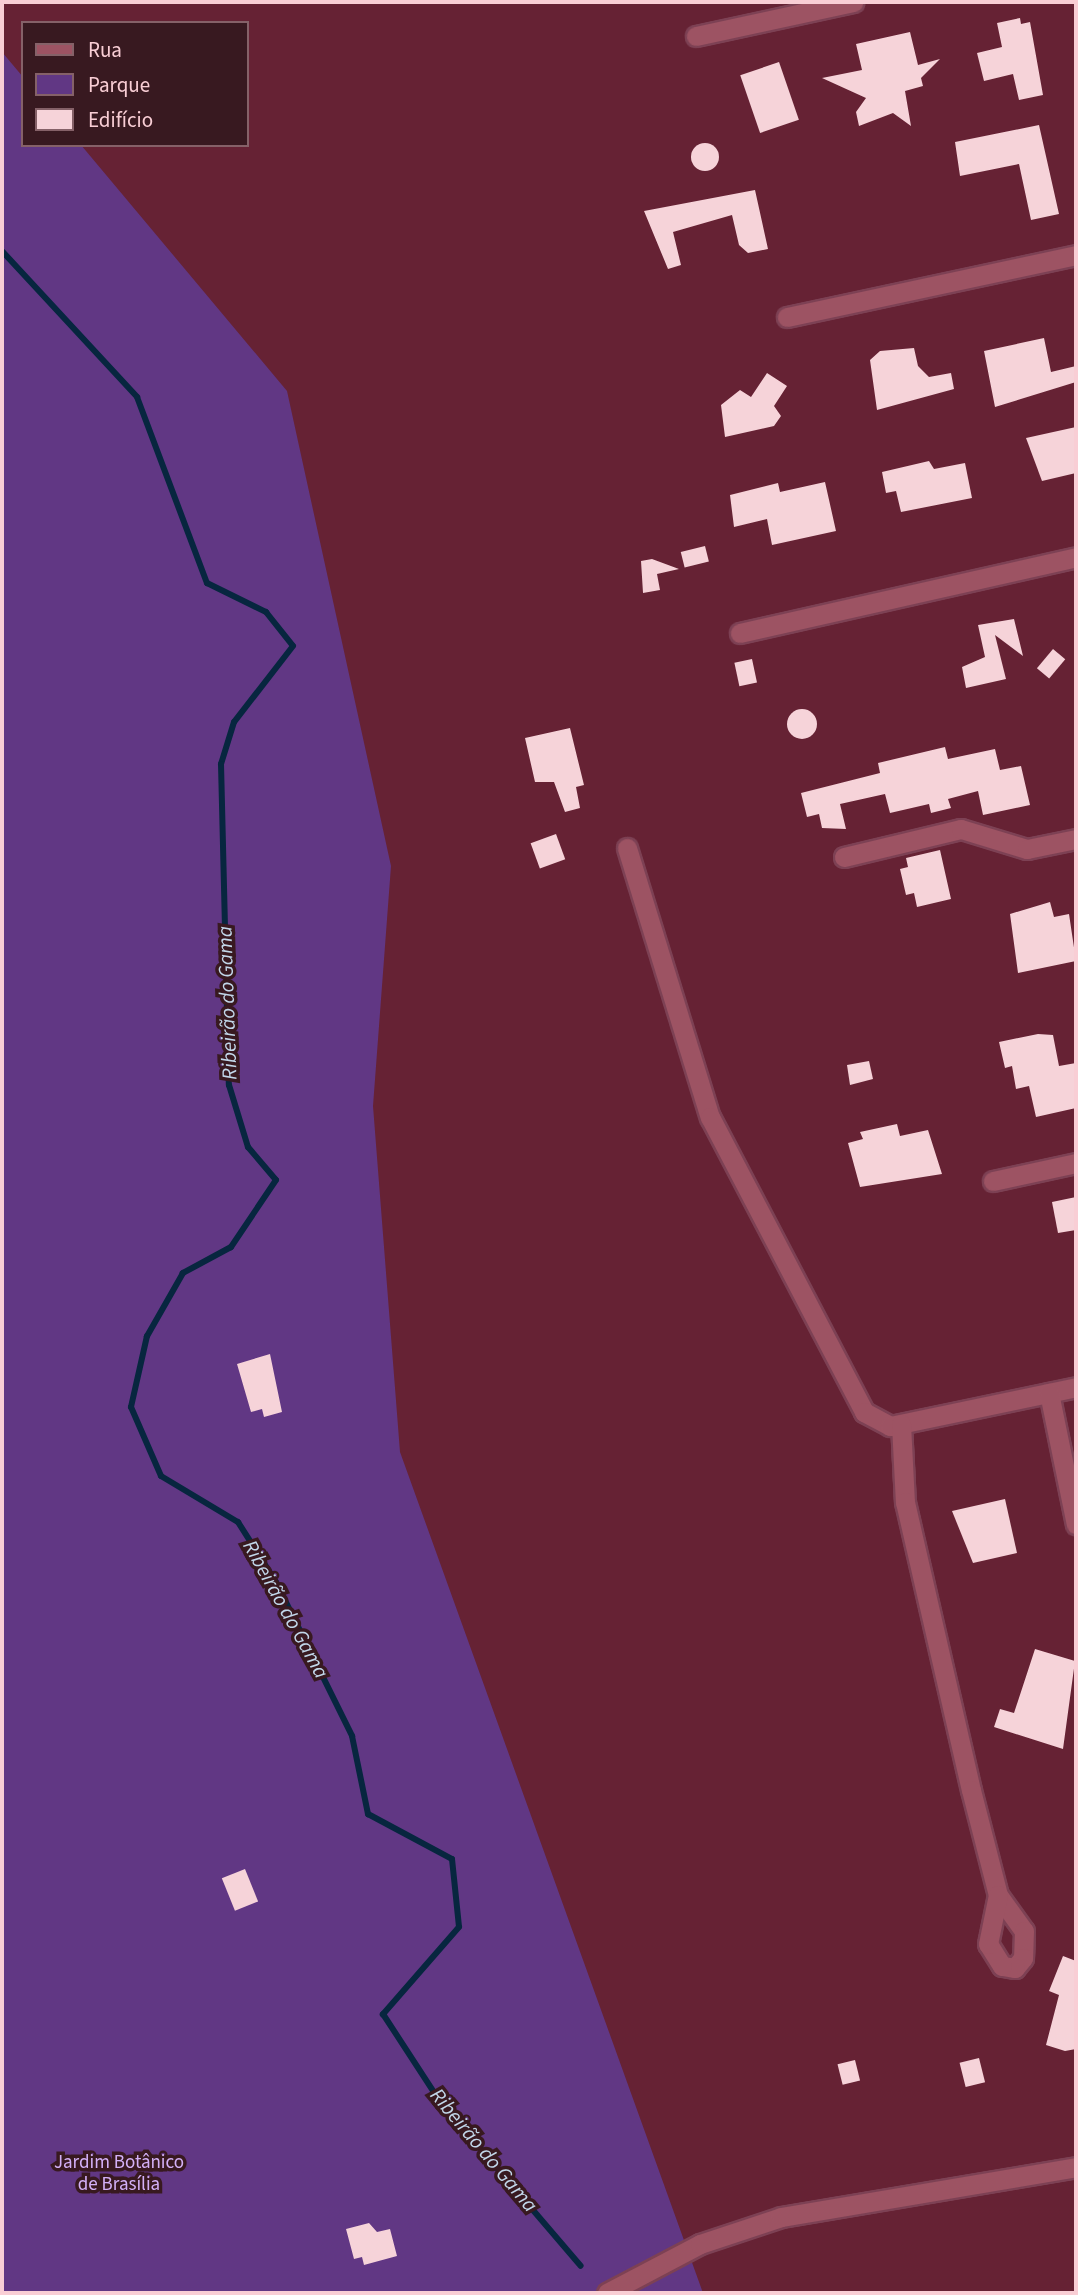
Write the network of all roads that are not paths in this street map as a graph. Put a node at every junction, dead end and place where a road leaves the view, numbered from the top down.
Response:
1 (853, 2) edge
2 (696, 36) dead end
3 (1076, 255) edge
4 (787, 317) dead end
5 (1076, 557) edge
6 (740, 633) dead end
7 (1076, 839) edge
8 (627, 848) dead end
9 (844, 857) dead end
10 (1076, 1163) edge
11 (993, 1181) dead end
12 (1076, 1387) edge
13 (1049, 1393) junction
14 (901, 1424) junction
15 (1072, 1482) edge
16 (1076, 1524) edge
17 (998, 1895) dead end
18 (1076, 2167) edge
19 (607, 2293) edge

1 - 2 street
3 - 4 street
5 - 6 street
7 - 9 street
8 - 14 street
10 - 11 street
12 - 13 street
13 - 14 street
13 - 15 street
14 - 17 street
15 - 16 street
18 - 19 street

